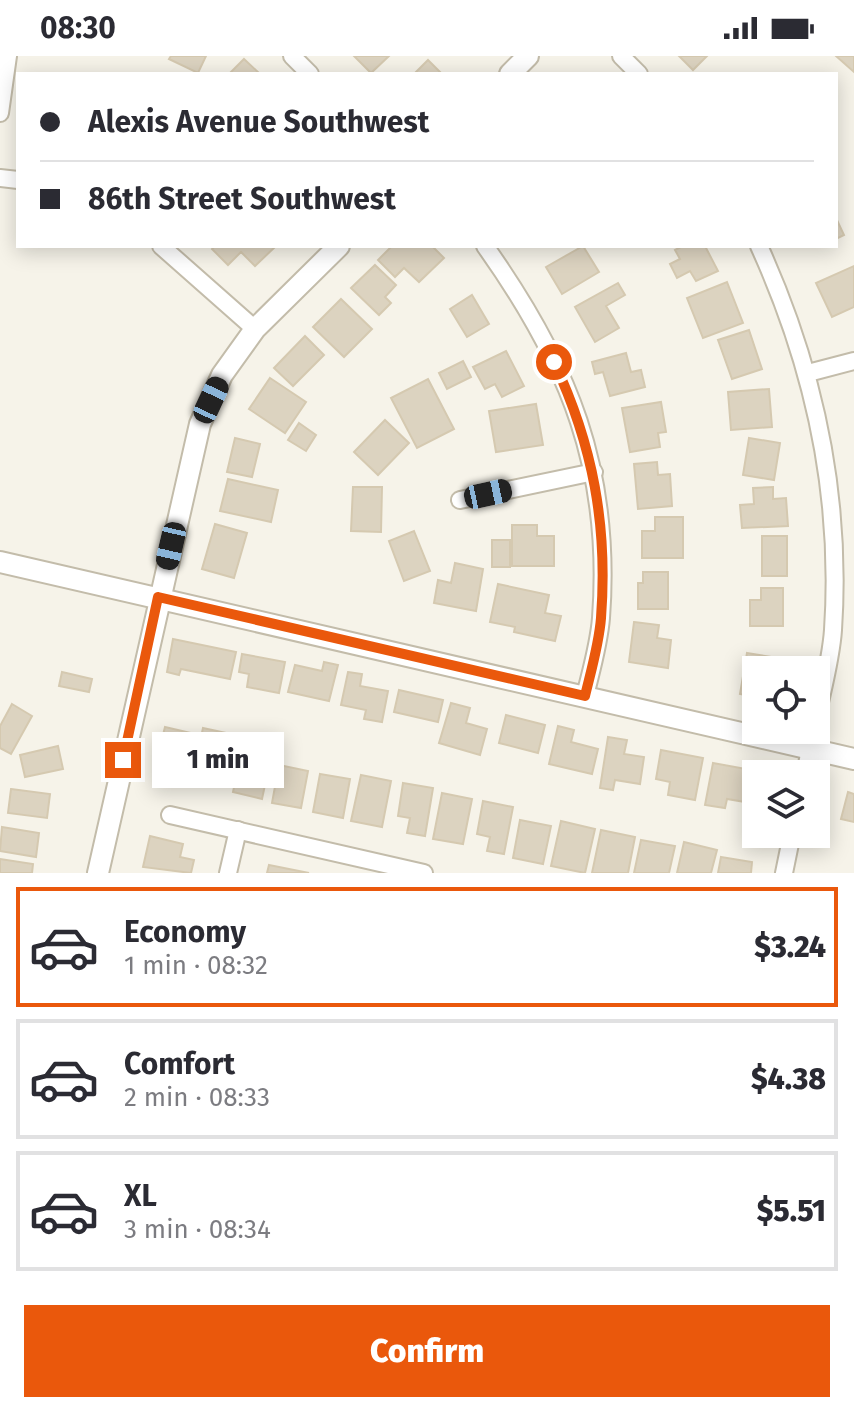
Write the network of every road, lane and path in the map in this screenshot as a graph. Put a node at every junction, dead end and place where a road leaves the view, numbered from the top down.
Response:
1 (8, 56) edge
2 (292, 56) edge
3 (528, 56) edge
4 (621, 56) edge
5 (308, 72) edge
6 (512, 72) edge
7 (637, 72) edge
8 (0, 113) edge
9 (163, 248) edge
10 (337, 248) edge
11 (486, 248) edge
12 (760, 248) edge
13 (255, 329) junction
14 (854, 361) edge
15 (808, 373) junction
16 (594, 472) junction
17 (460, 500) dead end
18 (0, 562) edge
19 (158, 597) junction
20 (829, 656) edge
21 (585, 696) junction
22 (742, 726) edge
23 (822, 744) edge
24 (854, 759) edge
25 (170, 815) dead end
26 (238, 830) junction
27 (789, 848) edge
28 (98, 873) edge
29 (228, 873) edge
30 (424, 873) edge
31 (784, 873) edge

1 - 8 street
2 - 5 street
3 - 6 street
4 - 7 street
9 - 13 street
10 - 13 street
11 - 16 street
12 - 15 street
13 - 19 street
14 - 15 street
15 - 20 street
16 - 17 street
16 - 21 street
18 - 19 street
19 - 21 street
19 - 28 street
21 - 22 street
23 - 24 street
25 - 26 street
26 - 29 street
26 - 30 street
27 - 31 street

